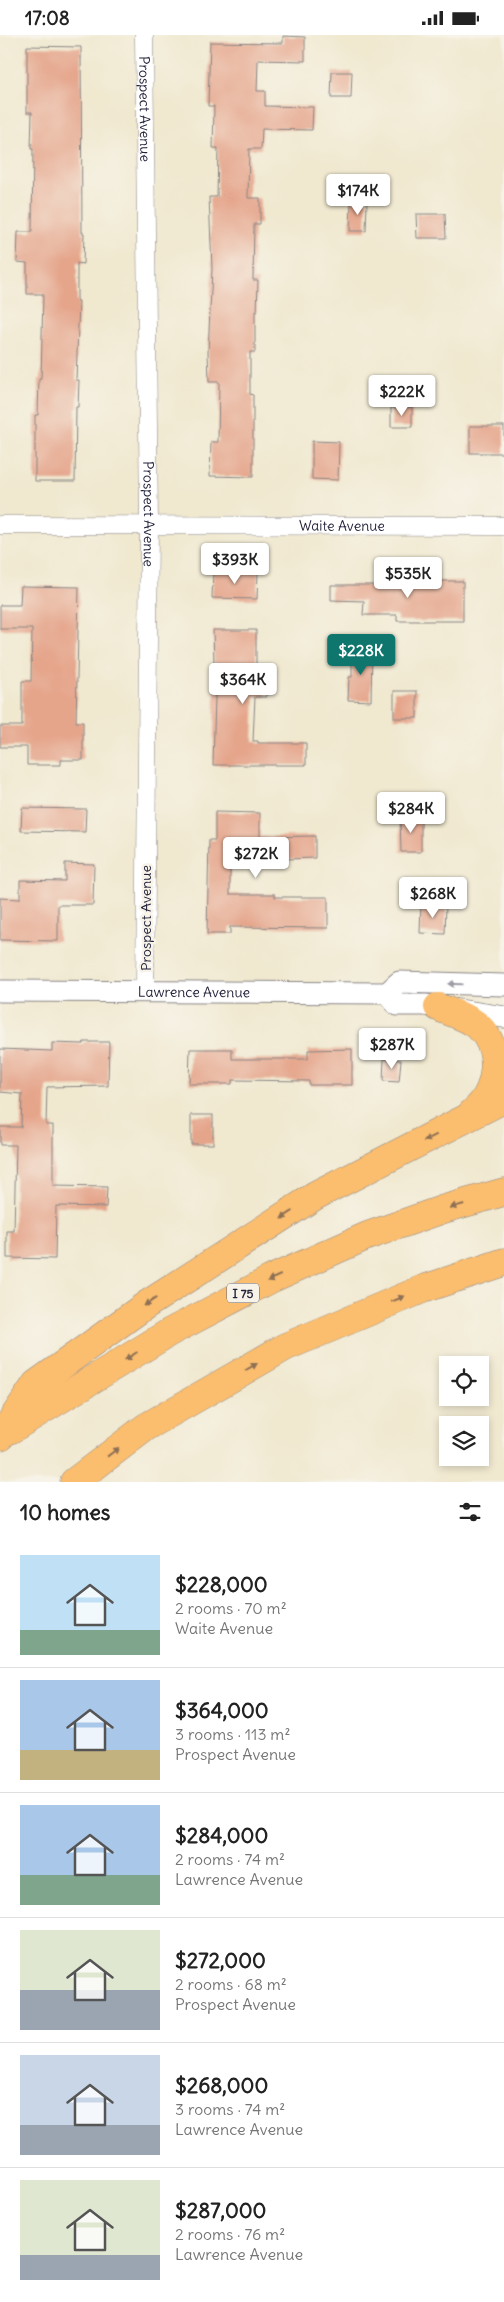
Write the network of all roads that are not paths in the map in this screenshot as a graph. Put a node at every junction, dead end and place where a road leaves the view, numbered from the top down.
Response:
1 (144, 35) edge
2 (0, 525) edge
3 (149, 525) junction
4 (504, 526) edge
5 (504, 985) edge
6 (0, 991) edge
7 (145, 992) junction
8 (387, 993) junction
9 (438, 1007) junction
10 (504, 1017) edge
11 (504, 1099) edge
12 (461, 1122) junction
13 (504, 1192) edge
14 (504, 1262) edge
15 (0, 1436) edge
16 (74, 1482) edge

1 - 3 street, Prospect Avenue
2 - 3 street, Waite Avenue
3 - 4 street, Waite Avenue
3 - 7 street, Prospect Avenue
5 -> 8 street, Lawrence Avenue
6 - 7 street, Lawrence Avenue
7 - 8 street, Lawrence Avenue
8 - 9 street
9 - 10 street
9 - 12 highway
11 - 12 highway
12 -> 15 highway
13 -> 15 highway, I 75
16 -> 14 highway

